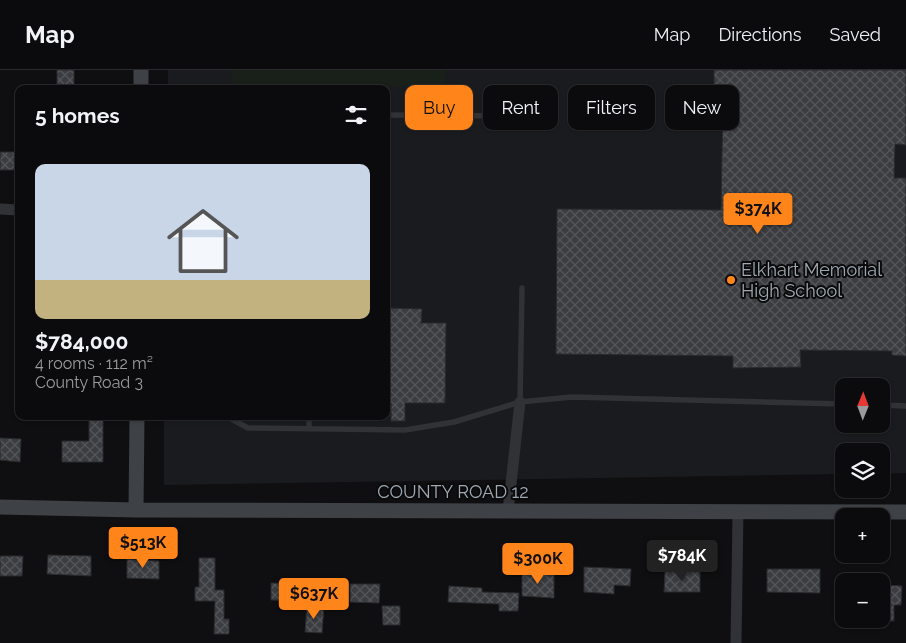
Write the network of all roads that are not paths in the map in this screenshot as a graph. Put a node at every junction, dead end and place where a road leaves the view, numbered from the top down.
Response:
1 (142, 70) edge
2 (141, 85) edge
3 (390, 114) edge
4 (483, 115) edge
5 (0, 209) edge
6 (15, 210) edge
7 (522, 288) dead end
8 (520, 402) junction
9 (835, 404) edge
10 (890, 405) edge
11 (906, 406) edge
12 (137, 420) edge
13 (233, 420) edge
14 (309, 420) edge
15 (309, 429) junction
16 (0, 508) edge
17 (136, 510) junction
18 (508, 511) junction
19 (738, 512) junction
20 (906, 512) edge
21 (736, 643) edge

1 - 2 main road
3 - 4 lane
5 - 6 street
7 - 8 lane
8 - 9 lane
8 - 15 lane
8 - 18 street
10 - 11 lane
12 - 17 main road
13 - 15 lane
14 - 15 lane
16 - 17 main road, COUNTY ROAD 12
17 - 18 main road, COUNTY ROAD 12
18 - 19 main road, COUNTY ROAD 12
19 - 20 main road, COUNTY ROAD 12
19 - 21 street

